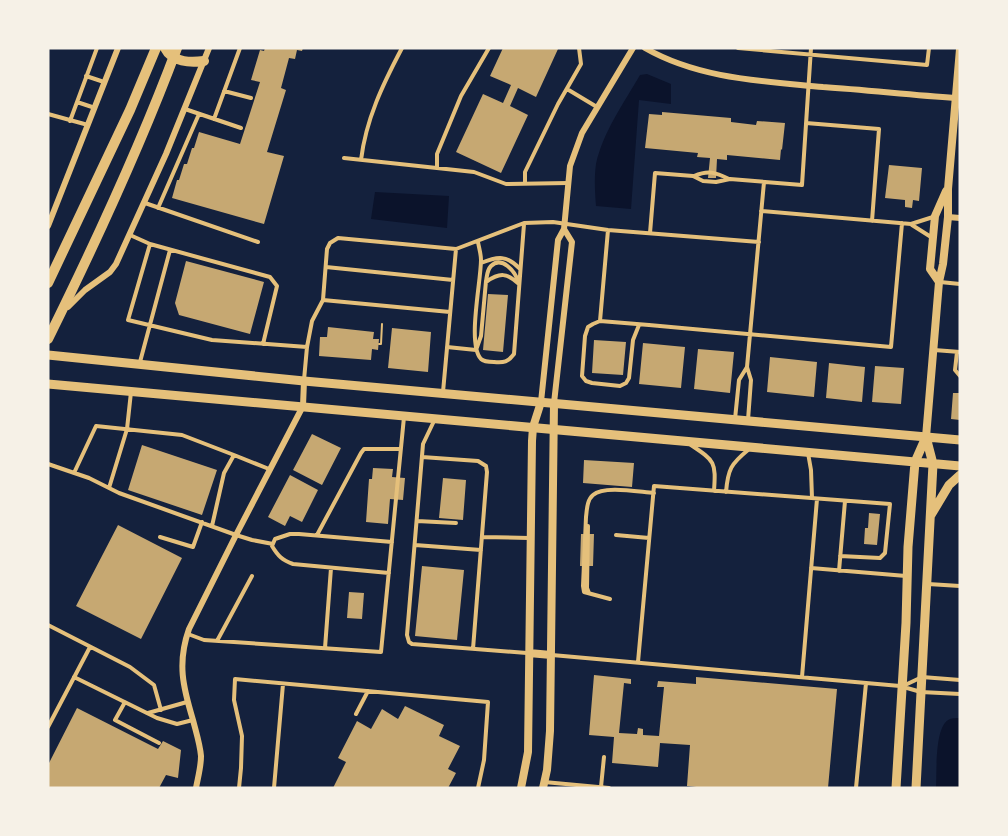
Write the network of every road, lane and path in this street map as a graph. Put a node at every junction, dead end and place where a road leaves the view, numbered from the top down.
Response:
1 (97, 48) edge
2 (118, 48) edge
3 (156, 48) edge
4 (165, 48) edge
5 (209, 48) edge
6 (240, 48) edge
7 (402, 48) edge
8 (489, 48) edge
9 (574, 48) edge
10 (633, 48) edge
11 (645, 48) edge
12 (738, 48) edge
13 (811, 48) edge
14 (929, 48) edge
15 (579, 49) edge
16 (960, 49) edge
17 (175, 53) edge
18 (810, 54) junction
19 (204, 61) junction
20 (86, 76) junction
21 (105, 82) junction
22 (808, 85) junction
23 (567, 89) junction
24 (224, 91) junction
25 (251, 98) dead end
26 (955, 98) junction
27 (77, 102) junction
28 (597, 107) junction
29 (95, 108) junction
30 (185, 109) junction
31 (48, 114) edge
32 (199, 114) junction
33 (214, 119) junction
34 (70, 121) junction
35 (806, 123) junction
36 (88, 126) junction
37 (241, 128) dead end
38 (344, 158) dead end
39 (362, 160) junction
40 (437, 168) junction
41 (693, 176) junction
42 (730, 179) junction
43 (764, 182) junction
44 (568, 183) junction
45 (525, 184) junction
46 (948, 189) junction
47 (145, 203) junction
48 (158, 208) junction
49 (761, 211) junction
50 (935, 216) junction
51 (948, 217) junction
52 (960, 218) edge
53 (872, 221) junction
54 (524, 224) junction
55 (902, 224) junction
56 (911, 224) junction
57 (48, 226) edge
58 (564, 226) junction
59 (608, 230) junction
60 (650, 233) junction
61 (130, 235) junction
62 (933, 238) junction
63 (258, 242) dead end
64 (478, 242) junction
65 (759, 242) junction
66 (150, 244) junction
67 (456, 249) junction
68 (170, 250) junction
69 (481, 264) junction
70 (326, 267) junction
71 (521, 269) junction
72 (453, 280) junction
73 (939, 282) junction
74 (48, 283) edge
75 (486, 283) junction
76 (519, 284) junction
77 (960, 284) edge
78 (323, 300) junction
79 (450, 312) junction
80 (600, 321) junction
81 (56, 322) junction
82 (382, 324) dead end
83 (149, 325) junction
84 (639, 325) junction
85 (750, 334) junction
86 (48, 339) edge
87 (263, 344) junction
88 (379, 344) dead end
89 (307, 347) junction
90 (447, 348) junction
91 (476, 350) junction
92 (933, 350) junction
93 (958, 352) edge
94 (48, 355) edge
95 (140, 364) junction
96 (747, 367) junction
97 (960, 376) edge
98 (304, 381) junction
99 (48, 384) edge
100 (131, 391) junction
101 (443, 394) junction
102 (541, 402) junction
103 (554, 403) junction
104 (303, 406) junction
105 (404, 415) junction
106 (436, 418) junction
107 (735, 419) junction
108 (748, 420) junction
109 (533, 427) junction
110 (127, 429) junction
111 (555, 429) junction
112 (926, 437) junction
113 (960, 440) edge
114 (686, 441) junction
115 (752, 447) junction
116 (401, 449) junction
117 (808, 452) junction
118 (234, 455) junction
119 (422, 457) junction
120 (915, 462) junction
121 (933, 464) junction
122 (50, 465) edge
123 (960, 466) edge
124 (270, 470) junction
125 (74, 473) junction
126 (960, 476) edge
127 (109, 488) junction
128 (714, 491) junction
129 (726, 492) junction
130 (654, 493) junction
131 (814, 498) junction
132 (845, 501) junction
133 (930, 517) junction
134 (417, 521) junction
135 (202, 522) junction
136 (456, 523) dead end
137 (212, 526) junction
138 (236, 535) junction
139 (317, 535) junction
140 (616, 535) dead end
141 (160, 537) dead end
142 (482, 537) junction
143 (530, 538) junction
144 (650, 538) junction
145 (392, 542) junction
146 (273, 544) junction
147 (415, 545) junction
148 (481, 550) junction
149 (840, 556) junction
150 (332, 568) junction
151 (811, 568) junction
152 (839, 570) junction
153 (388, 573) junction
154 (252, 576) dead end
155 (907, 576) junction
156 (927, 584) junction
157 (960, 586) edge
158 (609, 599) dead end
159 (48, 625) edge
160 (188, 633) junction
161 (217, 641) junction
162 (90, 646) junction
163 (325, 648) junction
164 (473, 649) junction
165 (529, 653) junction
166 (551, 655) junction
167 (638, 662) junction
168 (74, 677) junction
169 (802, 677) junction
170 (922, 677) junction
171 (960, 680) edge
172 (866, 683) junction
173 (283, 684) junction
174 (902, 686) junction
175 (368, 691) junction
176 (921, 692) junction
177 (960, 694) edge
178 (125, 702) junction
179 (187, 702) junction
180 (161, 710) junction
181 (147, 714) junction
182 (356, 714) dead end
183 (193, 720) junction
184 (48, 727) edge
185 (159, 743) dead end
186 (604, 757) dead end
187 (543, 785) edge
188 (601, 787) edge
189 (196, 788) edge
190 (238, 788) edge
191 (274, 788) edge
192 (478, 788) edge
193 (522, 788) edge
194 (609, 788) edge
195 (856, 788) edge
196 (896, 788) edge
197 (916, 788) edge

1 - 20 lane
2 - 21 street
3 - 74 main road
4 - 17 main road
5 - 19 street
6 - 24 lane
7 - 39 lane
8 - 40 lane
9 - 15 lane
10 - 28 street
11 - 22 street
12 - 18 lane
13 - 18 lane
14 - 18 lane
15 - 23 lane
16 - 26 street
17 - 19 main road
17 - 81 main road
18 - 22 lane
19 - 30 street
20 - 21 lane
20 - 27 lane
21 - 29 street
22 - 26 street
22 - 35 lane
23 - 28 lane
23 - 45 lane
24 - 25 lane
24 - 33 lane
26 - 46 street
27 - 29 lane
27 - 34 lane
28 - 44 street
29 - 36 street
30 - 32 lane
30 - 47 street
31 - 34 lane
32 - 33 lane
32 - 48 lane
33 - 37 lane
34 - 36 lane
35 - 43 lane
35 - 53 lane
36 - 57 street
38 - 39 lane
39 - 40 lane
40 - 45 lane
41 - 42 lane
41 - 42 lane
41 - 60 lane
42 - 43 lane
43 - 49 lane
44 - 45 lane
44 - 58 street
46 - 50 street
46 - 51 street
47 - 48 lane
47 - 61 street
48 - 63 lane
49 - 53 lane
49 - 65 lane
50 - 56 lane
50 - 62 street
51 - 52 street
51 - 73 street
53 - 55 lane
54 - 58 lane
54 - 64 lane
54 - 71 lane
55 - 56 lane
55 - 85 lane
56 - 62 lane
58 - 59 lane
58 - 102 street
58 - 103 street
59 - 60 lane
59 - 80 lane
60 - 65 lane
61 - 66 lane
61 - 81 street
62 - 73 street
64 - 67 lane
64 - 69 lane
65 - 85 lane
66 - 68 lane
66 - 83 lane
67 - 70 lane
67 - 72 lane
68 - 83 lane
68 - 87 lane
69 - 71 lane
69 - 91 lane
70 - 72 lane
70 - 78 lane
71 - 76 lane
72 - 79 lane
73 - 77 lane
73 - 92 street
75 - 76 lane
75 - 76 lane
75 - 91 lane
76 - 91 lane
78 - 79 lane
78 - 89 lane
79 - 90 lane
80 - 84 lane
80 - 84 lane
81 - 86 main road
82 - 88 path
83 - 87 lane
83 - 95 lane
84 - 85 lane
85 - 96 lane
87 - 89 lane
89 - 98 lane
90 - 91 lane
90 - 101 lane
92 - 93 lane
92 - 112 street
93 - 97 lane
94 - 95 main road
95 - 98 main road
96 - 107 lane
96 - 108 lane
98 - 101 main road
98 - 104 street
99 - 100 main road
100 - 104 main road
100 - 110 lane
101 - 102 main road
102 - 103 main road
102 - 109 street
103 - 107 main road
103 - 111 street
104 - 105 main road
104 - 124 street
105 - 106 main road
105 - 116 lane
106 - 109 main road
106 - 119 lane
107 - 108 main road
108 - 112 main road
109 - 111 main road
109 - 143 street
110 - 118 lane
110 - 125 lane
110 - 127 lane
111 - 114 main road
111 - 166 street
112 - 113 main road
112 - 120 main road
112 - 121 main road
114 - 115 main road
114 - 128 lane
115 - 117 main road
115 - 129 lane
116 - 139 lane
116 - 145 lane
117 - 120 main road
117 - 131 lane
118 - 124 lane
118 - 137 lane
119 - 134 lane
119 - 142 lane
120 - 121 main road
120 - 155 main road
121 - 123 main road
121 - 133 main road
122 - 125 lane
124 - 138 street
125 - 127 lane
126 - 133 main road
127 - 135 lane
128 - 129 lane
128 - 130 lane
129 - 131 lane
130 - 144 lane
130 - 158 lane
131 - 132 lane
131 - 151 lane
132 - 149 lane
132 - 149 lane
133 - 156 main road
134 - 136 lane
134 - 147 lane
135 - 137 lane
135 - 141 lane
137 - 138 lane
138 - 146 lane
138 - 160 street
139 - 145 lane
139 - 146 lane
140 - 144 lane
142 - 143 lane
142 - 148 lane
143 - 165 street
144 - 167 lane
145 - 153 lane
146 - 150 lane
147 - 148 lane
147 - 164 lane
148 - 164 lane
149 - 152 lane
150 - 153 lane
150 - 163 lane
151 - 152 lane
151 - 169 lane
152 - 155 lane
153 - 163 lane
154 - 161 lane
155 - 174 main road
156 - 157 lane
156 - 170 main road
159 - 162 lane
160 - 161 lane
160 - 179 street
161 - 163 lane
162 - 168 lane
162 - 180 lane
164 - 165 lane
165 - 166 street
165 - 193 street
166 - 167 lane
166 - 187 street
167 - 169 lane
168 - 178 lane
168 - 184 lane
169 - 172 lane
170 - 171 lane
170 - 174 lane
170 - 176 main road
172 - 174 lane
172 - 195 lane
173 - 175 lane
173 - 190 lane
173 - 191 lane
174 - 176 lane
174 - 196 main road
175 - 182 lane
175 - 192 lane
176 - 177 lane
176 - 197 main road
178 - 181 lane
178 - 185 lane
179 - 180 lane
179 - 183 street
180 - 181 lane
181 - 183 lane
183 - 189 street
186 - 188 lane
187 - 188 lane
188 - 194 lane

